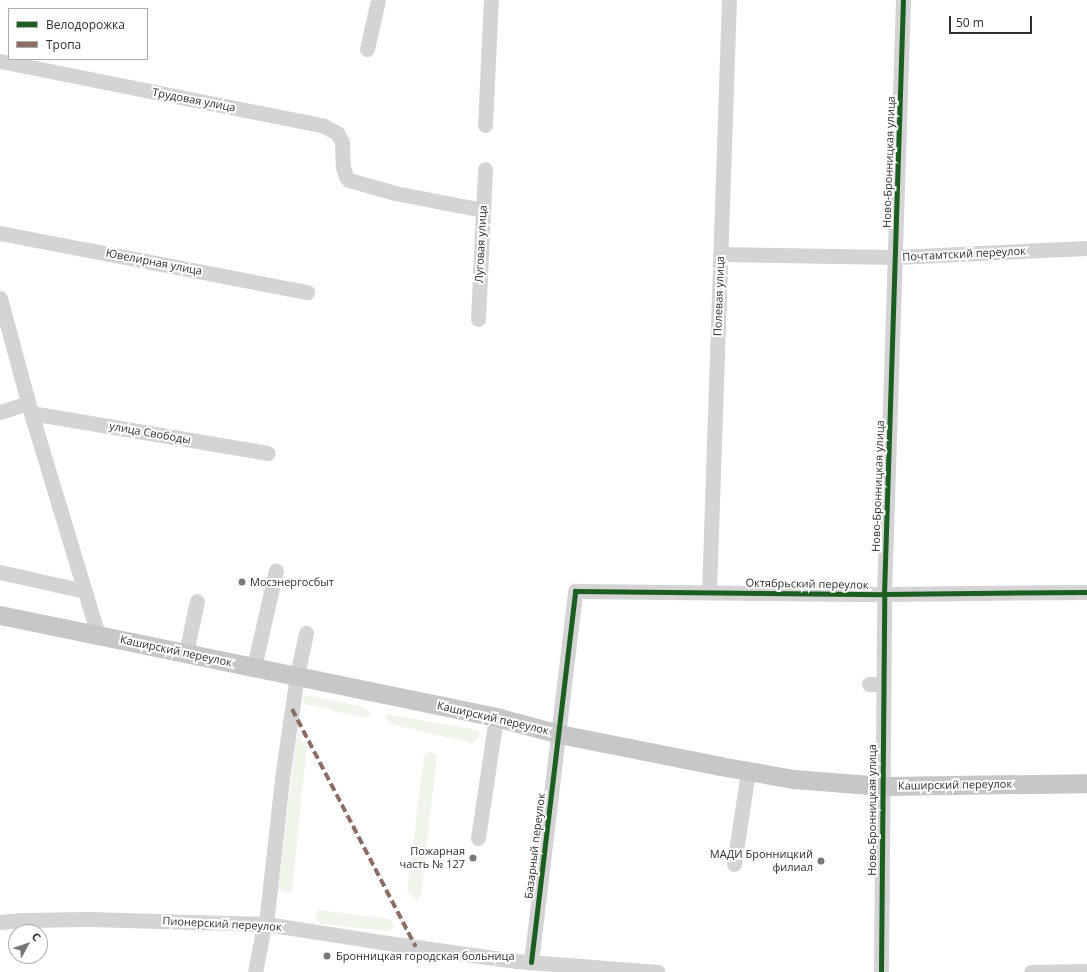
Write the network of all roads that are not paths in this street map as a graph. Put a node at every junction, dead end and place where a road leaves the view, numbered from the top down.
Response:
1 (378, 0) edge
2 (491, 0) edge
3 (729, 0) edge
4 (903, 0) edge
5 (368, 49) dead end
6 (0, 61) edge
7 (486, 125) dead end
8 (485, 169) dead end
9 (483, 210) junction
10 (0, 233) edge
11 (1087, 248) edge
12 (720, 254) junction
13 (896, 257) junction
14 (307, 292) dead end
15 (0, 298) edge
16 (478, 319) dead end
17 (30, 408) junction
18 (0, 412) edge
19 (268, 453) dead end
20 (276, 570) dead end
21 (0, 572) edge
22 (85, 591) junction
23 (575, 591) joint
24 (709, 592) junction
25 (1087, 592) edge
26 (884, 594) junction
27 (197, 601) dead end
28 (0, 615) edge
29 (306, 633) dead end
30 (98, 635) junction
31 (186, 653) junction
32 (254, 667) junction
33 (297, 676) junction
34 (496, 717) junction
35 (559, 734) junction
36 (748, 771) junction
37 (1087, 783) edge
38 (883, 786) junction
39 (478, 838) dead end
40 (734, 864) dead end
41 (0, 922) edge
42 (264, 924) junction
43 (524, 965) edge
44 (252, 971) edge
45 (1087, 971) edge
46 (658, 972) edge
47 (881, 972) edge
48 (1031, 972) edge

1 - 5 street
2 - 7 street
3 - 12 street, Полевая улица
4 - 13 street, Ново-Бронницкая улица
6 - 9 street, Трудовая улица
8 - 9 street, Луговая улица
9 - 16 street, Луговая улица
10 - 14 street, Ювелирная улица
11 - 13 street, Почтамтский переулок
12 - 13 street, Почтамтский переулок
12 - 24 street, Полевая улица
13 - 26 street, Ново-Бронницкая улица
15 - 17 street
17 - 18 street, улица Свободы
17 - 19 street, улица Свободы
17 - 22 street
20 - 32 street
21 - 22 street
22 - 30 street
23 - 24 street, Октябрьский переулок
23 - 35 street, Базарный переулок
24 - 26 street, Октябрьский переулок
25 - 26 street, Октябрьский переулок
26 - 38 street, Ново-Бронницкая улица
27 - 31 street
28 - 30 main road, Каширский переулок
29 - 33 street
30 - 31 main road, Каширский переулок
31 - 32 main road, Каширский переулок
32 - 33 main road, Каширский переулок
33 - 34 main road, Каширский переулок
33 - 42 street
34 - 35 main road, Каширский переулок
34 - 39 street
35 - 36 main road, Каширский переулок
35 - 43 street, Базарный переулок
36 - 38 main road, Каширский переулок
36 - 40 street
37 - 38 main road, Каширский переулок
38 - 47 street, Ново-Бронницкая улица
41 - 42 street, Пионерский переулок
42 - 43 street, Пионерский переулок
42 - 44 street
43 - 46 street, Пионерский переулок
45 - 48 street

